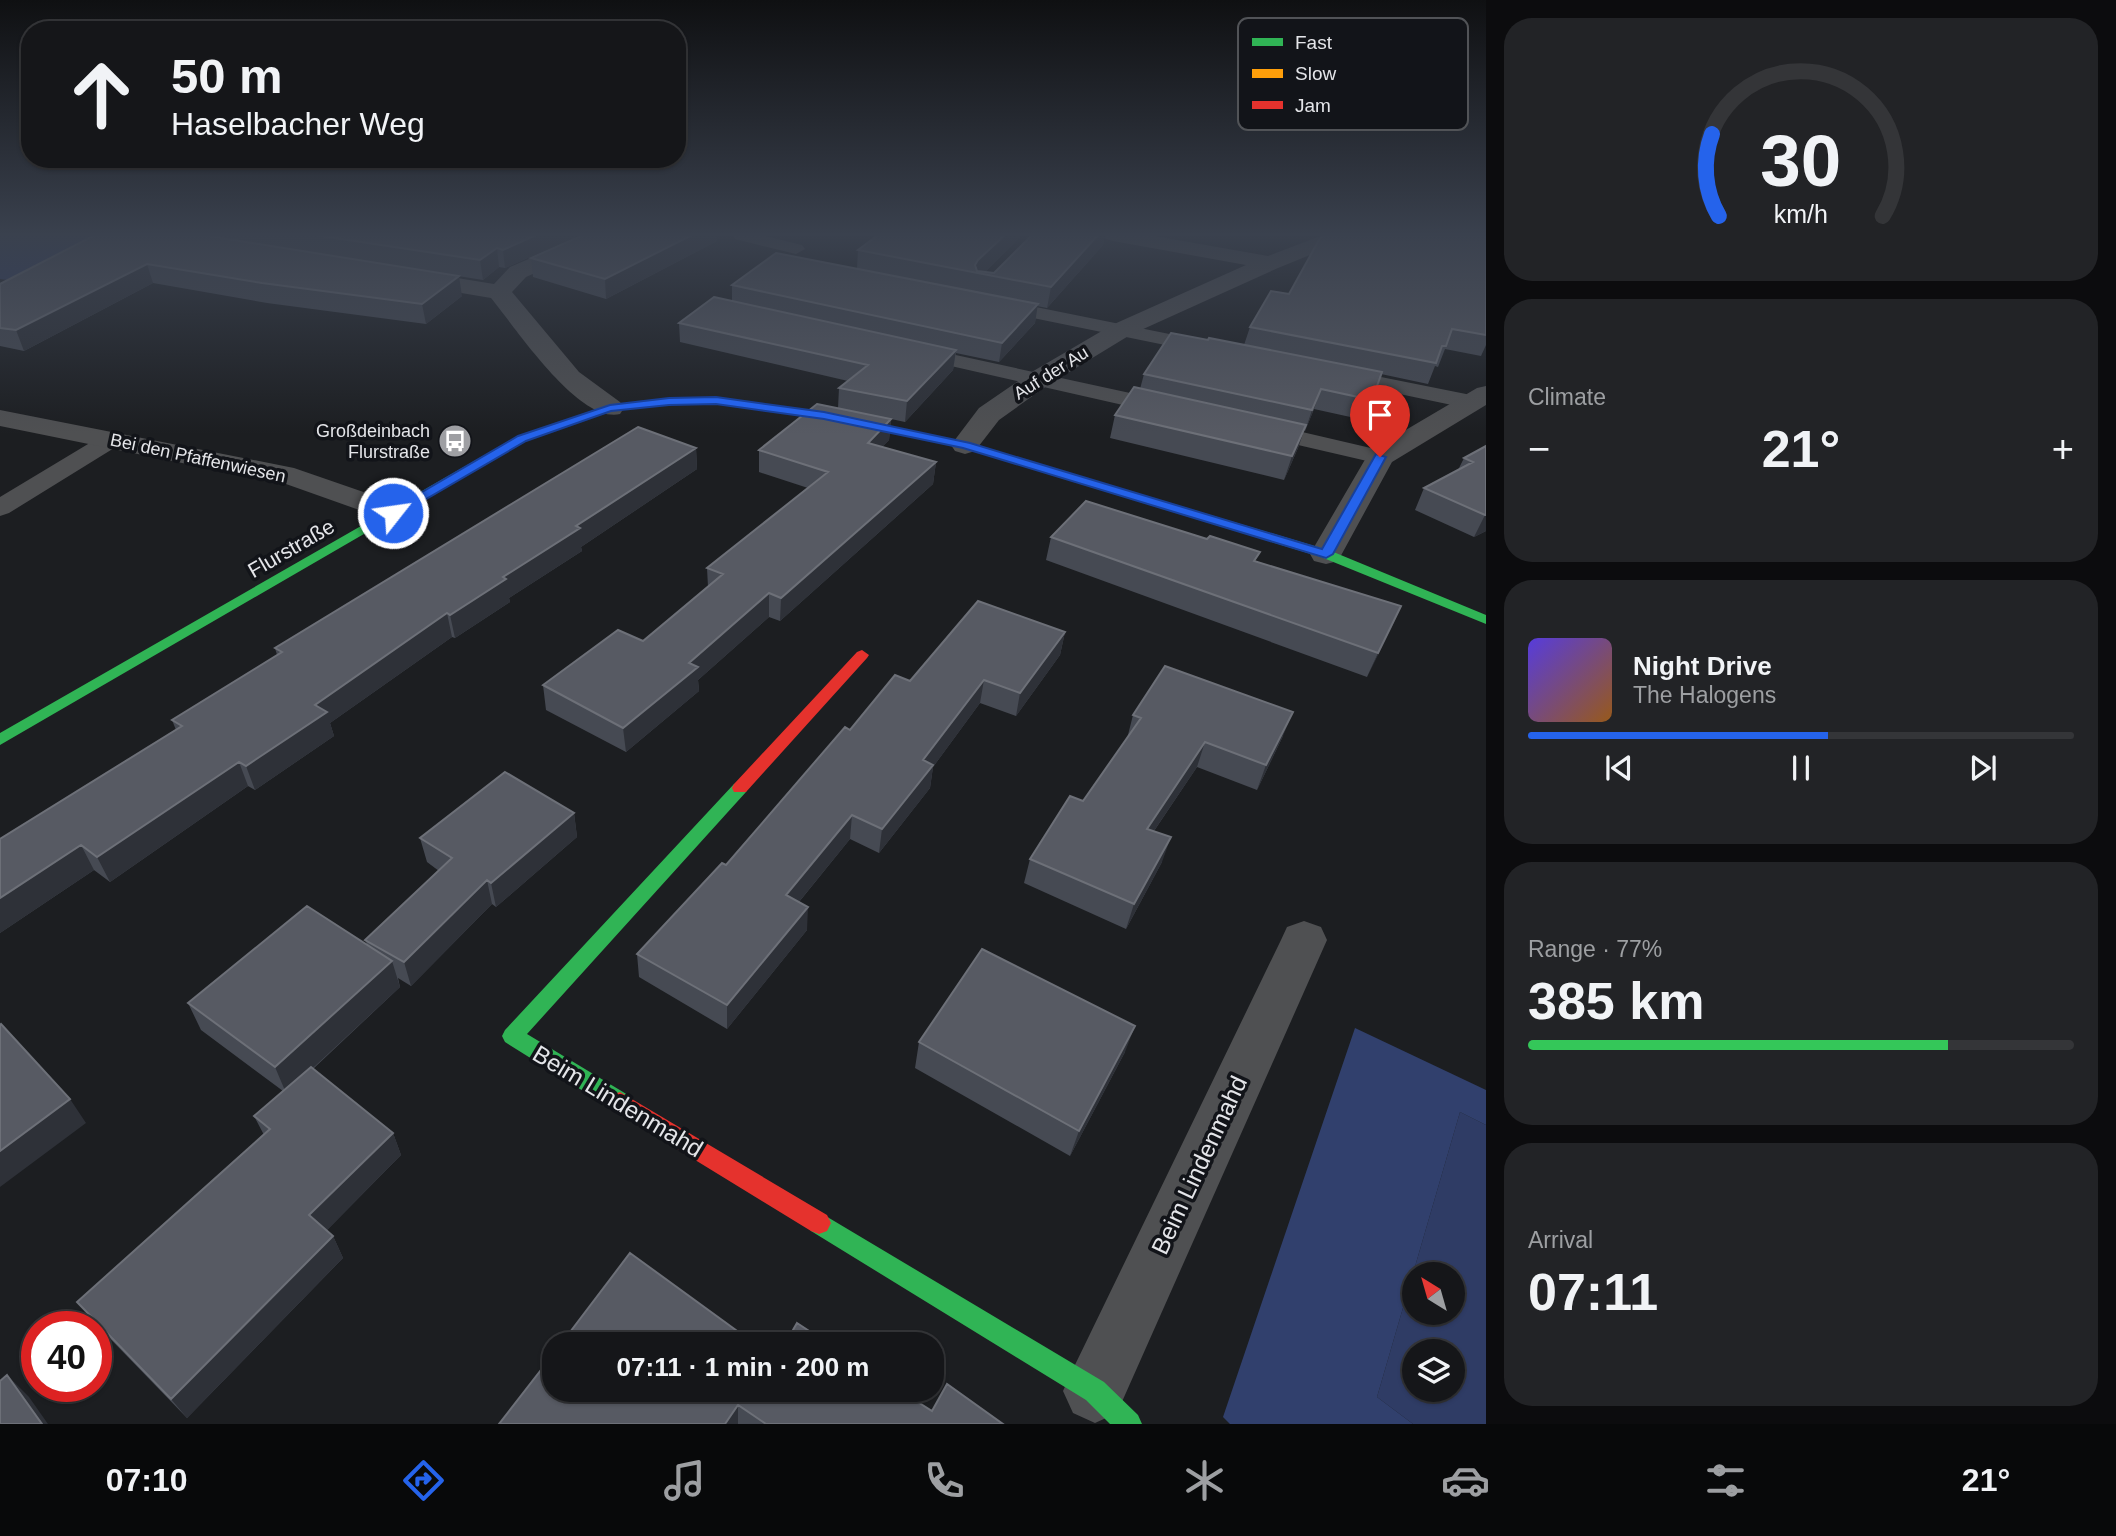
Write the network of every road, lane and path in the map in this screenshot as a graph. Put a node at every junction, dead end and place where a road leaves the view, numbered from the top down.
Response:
1 (507, 301) edge
2 (975, 301) edge
3 (1184, 301) edge
4 (1121, 330) junction
5 (892, 347) edge
6 (1229, 352) edge
7 (1310, 369) edge
8 (1039, 379) junction
9 (1479, 398) edge
10 (610, 408) junction
11 (1189, 413) edge
12 (0, 418) edge
13 (1244, 426) edge
14 (111, 440) junction
15 (965, 445) junction
16 (1380, 457) junction
17 (0, 508) edge
18 (393, 513) junction
19 (1326, 554) junction
20 (1486, 620) edge
21 (862, 655) dead end
22 (0, 740) edge
23 (1304, 940) dead end
24 (1112, 1407) edge

1 - 10 street
2 - 4 lane
3 - 4 street, Auf der Au
4 - 6 lane
4 - 8 street, Auf der Au
5 - 8 lane
7 - 9 lane
8 - 11 lane
8 - 15 street, Auf der Au
9 - 16 street
10 - 15 street, Flurstraße
10 - 18 street, Flurstraße
12 - 14 street, Bei den Pfaffenwiesen
13 - 16 lane
14 - 17 lane
14 - 18 street, Bei den Pfaffenwiesen
15 - 19 street, Flurstraße
16 - 19 street
18 - 22 street, Flurstraße
19 - 20 street, Flurstraße
21 - 24 street, Beim Lindenmahd
23 - 24 street, Beim Lindenmahd

